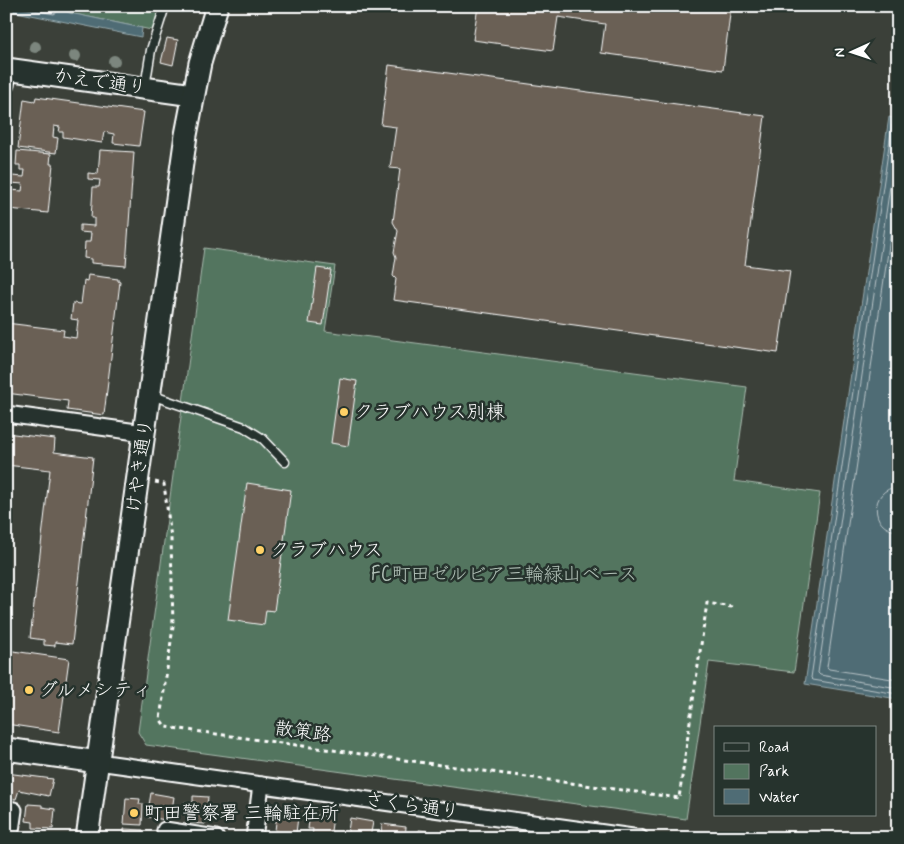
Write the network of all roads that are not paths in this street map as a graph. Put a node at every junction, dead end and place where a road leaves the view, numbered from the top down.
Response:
1 (165, 6) edge
2 (217, 6) edge
3 (7, 74) edge
4 (145, 88) junction
5 (193, 95) junction
6 (150, 394) junction
7 (6, 414) edge
8 (144, 433) junction
9 (286, 462) dead end
10 (6, 749) edge
11 (98, 762) junction
12 (261, 785) junction
13 (6, 809) edge
14 (613, 836) edge
15 (10, 838) edge
16 (87, 838) edge
17 (164, 838) edge
18 (216, 838) edge
19 (254, 838) edge
20 (640, 838) edge

1 - 4 lane
2 - 5 street, けやき通り
3 - 4 street, かえで通り
4 - 5 street, かえで通り
5 - 6 street, けやき通り
6 - 8 street, けやき通り
6 - 9 lane
7 - 8 street
8 - 11 street, けやき通り
10 - 11 street, さくら通り
11 - 12 street, さくら通り
11 - 16 street, けやき通り
12 - 14 street, さくら通り
12 - 19 street
13 - 15 street
14 - 20 street, さくら通り
17 - 18 street

